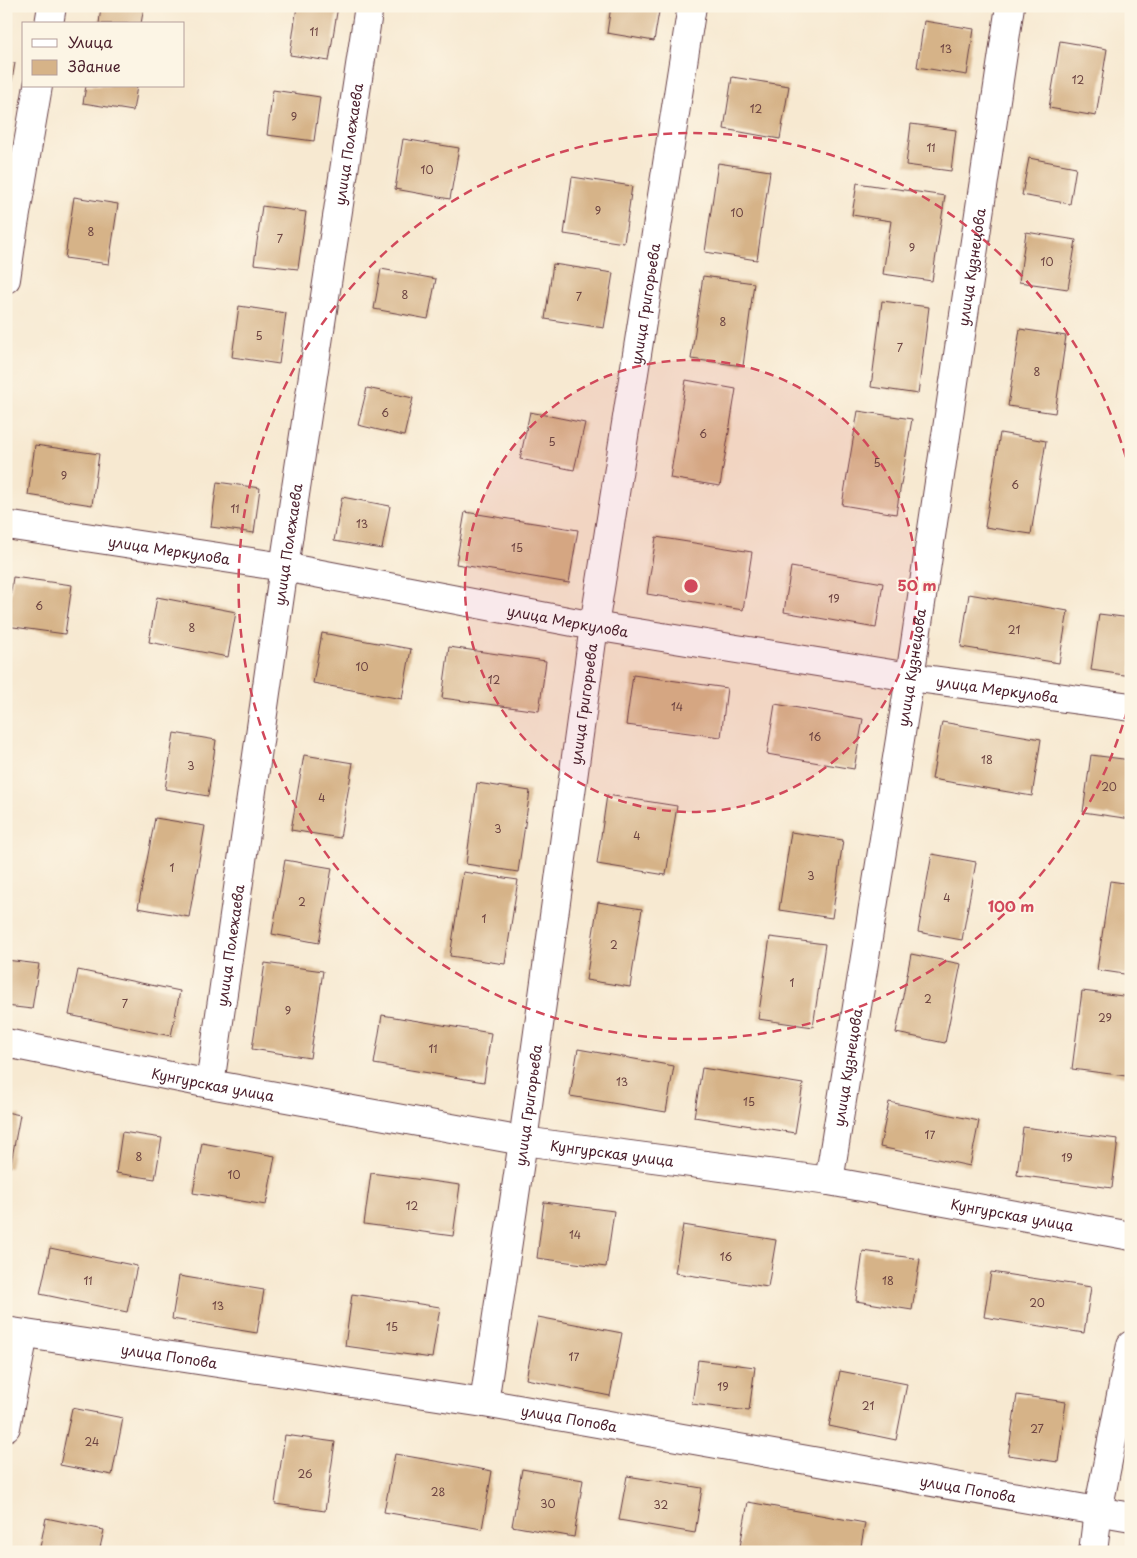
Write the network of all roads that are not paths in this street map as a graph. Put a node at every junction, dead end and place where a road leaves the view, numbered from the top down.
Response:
1 (52, 6) edge
2 (369, 6) edge
3 (692, 6) edge
4 (1010, 6) edge
5 (49, 22) edge
6 (38, 88) edge
7 (6, 279) edge
8 (6, 525) edge
9 (284, 567) junction
10 (594, 626) junction
11 (910, 677) junction
12 (1131, 708) edge
13 (6, 1043) edge
14 (210, 1084) junction
15 (523, 1141) junction
16 (829, 1181) junction
17 (1131, 1236) edge
18 (15, 1333) edge
19 (1131, 1345) edge
20 (484, 1403) junction
21 (6, 1427) edge
22 (1098, 1511) junction
23 (1131, 1517) edge
24 (1093, 1552) edge

1 - 5 street
2 - 9 street, улица Полежаева
3 - 10 street, улица Григорьева
4 - 11 street, улица Кузнецова
6 - 7 street
8 - 9 street, улица Меркулова
9 - 10 street, улица Меркулова
9 - 14 street, улица Полежаева
10 - 11 street, улица Меркулова
10 - 15 street, улица Григорьева
11 - 12 street, улица Меркулова
11 - 16 street, улица Кузнецова
13 - 14 street, Кунгурская улица
14 - 15 street, Кунгурская улица
15 - 16 street, Кунгурская улица
15 - 20 street, улица Григорьева
16 - 17 street, Кунгурская улица
18 - 20 street, улица Попова
18 - 21 street
19 - 22 street
20 - 22 street, улица Попова
22 - 23 street, улица Попова
22 - 24 street

